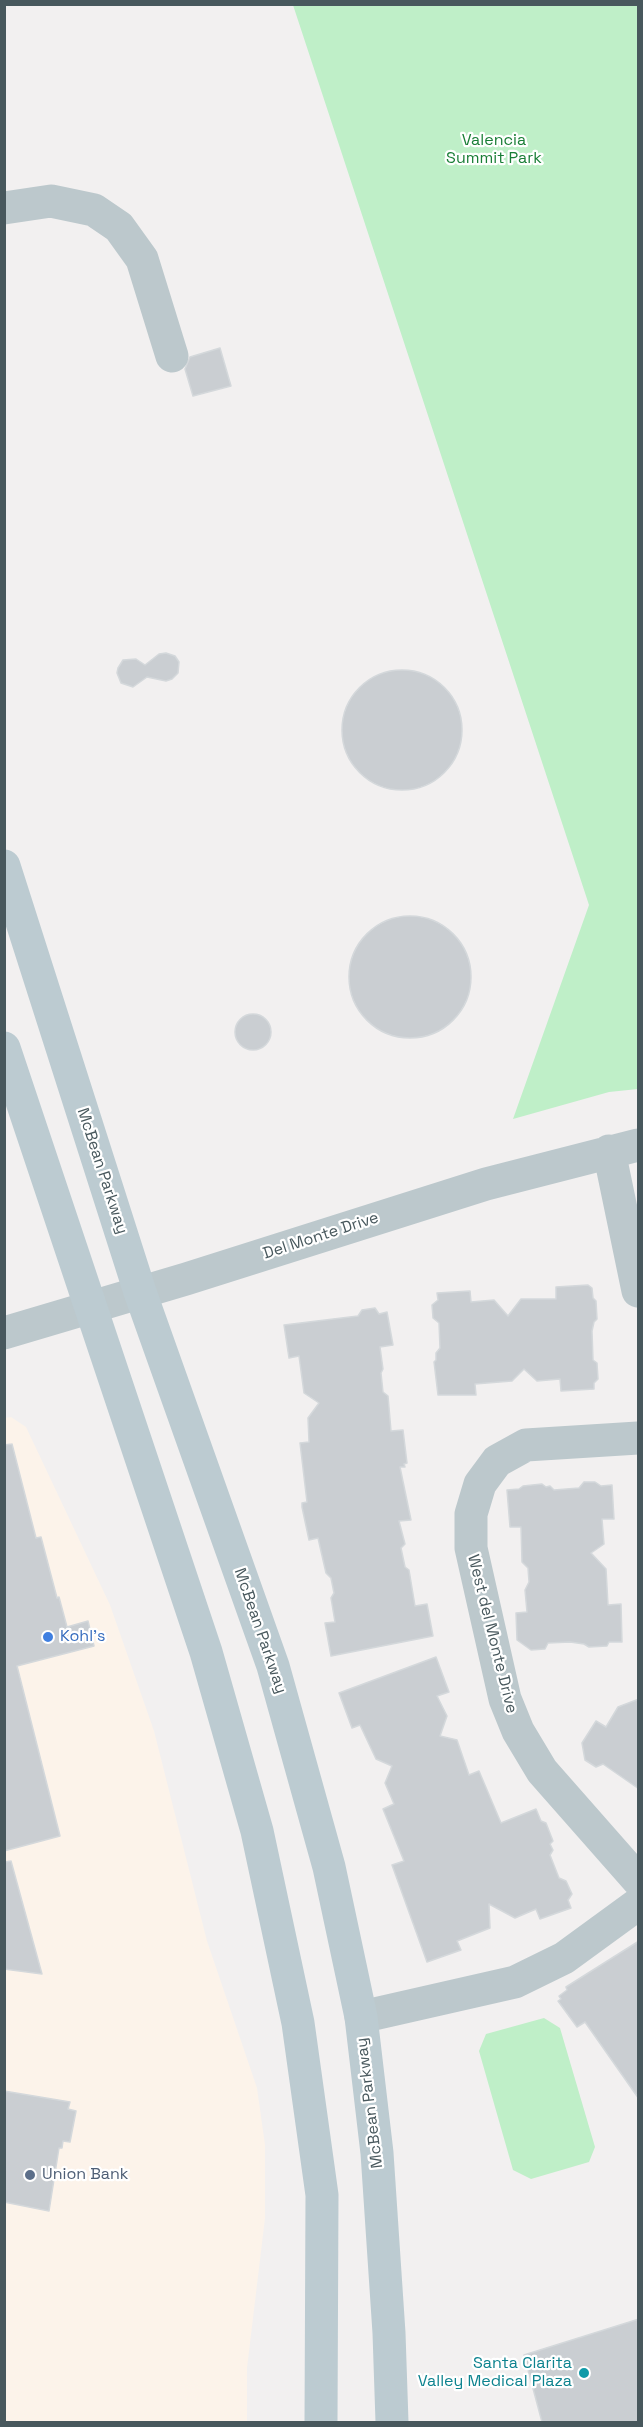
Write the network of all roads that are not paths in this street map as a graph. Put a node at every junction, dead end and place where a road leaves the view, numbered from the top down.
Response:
1 (4, 208) edge
2 (172, 356) dead end
3 (4, 866) edge
4 (4, 1048) edge
5 (624, 1148) edge
6 (639, 1291) edge
7 (140, 1292) junction
8 (90, 1308) junction
9 (4, 1333) edge
10 (639, 1438) edge
11 (639, 1880) edge
12 (639, 1904) edge
13 (361, 2017) junction
14 (321, 2422) edge
15 (392, 2422) edge

1 - 2 street
3 - 7 main road, McBean Parkway
4 - 8 main road
5 - 6 street
5 - 7 street, Del Monte Drive
7 - 8 street, Del Monte Drive
7 - 13 main road, McBean Parkway
8 - 9 street, Del Monte Drive
8 - 14 main road
10 - 11 street, West del Monte Drive
12 - 13 street
13 - 15 main road, McBean Parkway

